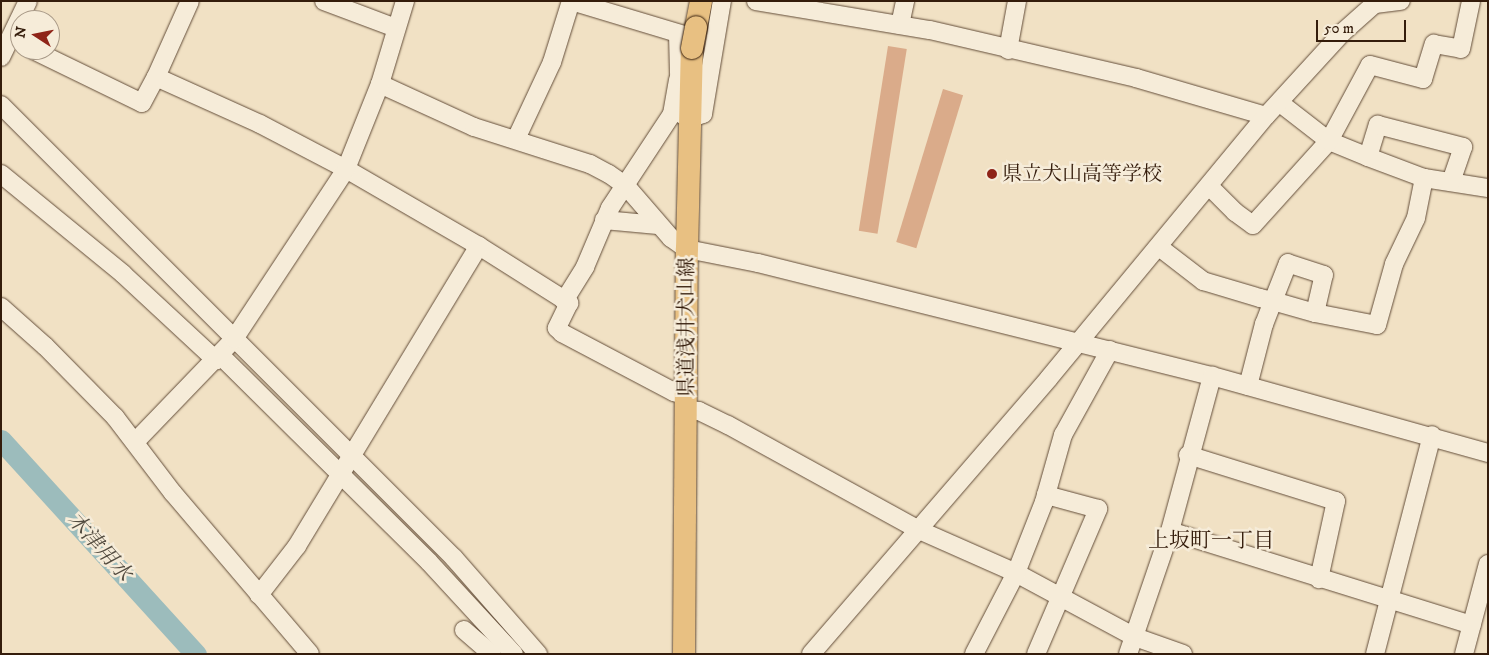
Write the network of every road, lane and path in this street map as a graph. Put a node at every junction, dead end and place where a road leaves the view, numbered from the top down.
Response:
1 (190, 1) edge
2 (324, 1) edge
3 (405, 1) edge
4 (571, 1) edge
5 (701, 1) edge
6 (722, 1) edge
7 (756, 1) edge
8 (905, 1) edge
9 (1017, 1) edge
10 (1401, 1) edge
11 (1471, 1) edge
12 (1376, 3) edge
13 (825, 7) edge
14 (900, 25) junction
15 (396, 28) junction
16 (678, 34) junction
17 (713, 42) junction
18 (10, 47) edge
19 (1008, 50) junction
20 (1, 57) edge
21 (54, 60) edge
22 (156, 77) junction
23 (678, 80) junction
24 (380, 84) junction
25 (1280, 103) junction
26 (1, 105) edge
27 (1266, 116) junction
28 (689, 120) junction
29 (516, 139) junction
30 (1329, 141) junction
31 (1368, 157) junction
32 (346, 169) junction
33 (1, 174) edge
34 (1424, 178) junction
35 (1451, 182) junction
36 (626, 186) junction
37 (1210, 186) junction
38 (1488, 188) edge
39 (604, 220) junction
40 (658, 225) junction
41 (479, 246) junction
42 (1159, 247) junction
43 (687, 249) junction
44 (564, 301) junction
45 (1273, 301) junction
46 (1, 308) edge
47 (1315, 313) junction
48 (234, 339) junction
49 (1079, 343) junction
50 (1110, 350) junction
51 (218, 358) junction
52 (1212, 376) junction
53 (1248, 386) junction
54 (686, 402) junction
55 (1432, 435) junction
56 (135, 442) junction
57 (1488, 452) edge
58 (352, 456) junction
59 (1188, 456) junction
60 (341, 476) junction
61 (1046, 495) junction
62 (919, 530) junction
63 (1170, 531) junction
64 (1488, 564) edge
65 (1016, 573) junction
66 (1319, 578) junction
67 (260, 595) junction
68 (1060, 596) junction
69 (1388, 600) junction
70 (1472, 625) junction
71 (464, 630) dead end
72 (1134, 637) junction
73 (310, 654) edge
74 (492, 654) edge
75 (514, 654) edge
76 (538, 654) edge
77 (684, 654) edge
78 (811, 654) edge
79 (974, 654) edge
80 (1036, 654) edge
81 (1128, 654) edge
82 (1183, 654) edge
83 (1375, 654) edge
84 (1464, 654) edge

1 - 22 street
2 - 15 street
3 - 15 street
4 - 16 street
4 - 29 street
5 - 28 main road, 県道浅井犬山線, bridge
6 - 17 street
7 - 13 street
8 - 14 street
9 - 19 street
10 - 12 street
11 - 30 street
12 - 25 street
13 - 14 street
14 - 19 street
15 - 24 street
16 - 17 street
16 - 23 street
17 - 28 street
18 - 20 street
19 - 27 street
21 - 22 street
22 - 32 street
23 - 28 street
23 - 36 street
24 - 29 street
24 - 32 street
25 - 27 street
25 - 30 street
26 - 48 street
27 - 37 street
28 - 43 main road, 県道浅井犬山線
29 - 36 street
30 - 31 street
30 - 37 street
31 - 34 street
31 - 35 street
32 - 41 street
32 - 48 street
33 - 51 street
34 - 35 street
34 - 47 street
35 - 38 street
36 - 39 street
36 - 40 street
37 - 42 street
39 - 40 street
39 - 44 street
40 - 43 street
41 - 44 street
41 - 58 street
42 - 45 street
42 - 49 street
43 - 49 street
43 - 54 main road, 県道浅井犬山線
44 - 54 street
45 - 47 street
45 - 47 street
45 - 53 street
46 - 56 street
48 - 51 street
48 - 58 street
49 - 50 street
49 - 62 street
50 - 52 street
50 - 61 street
51 - 56 street
51 - 60 street
52 - 53 street
52 - 59 street
53 - 55 street
54 - 62 street
54 - 77 main road, 県道浅井犬山線
55 - 57 street
55 - 69 street
56 - 67 street
58 - 60 street
58 - 76 street
59 - 63 street
59 - 66 street
60 - 67 street
60 - 75 street
61 - 65 street
61 - 68 street
62 - 65 street
62 - 78 street
63 - 66 street
63 - 72 street
64 - 70 street
65 - 68 street
65 - 79 street
66 - 69 street
67 - 73 street
68 - 72 street
68 - 80 street
69 - 70 street
69 - 83 street
70 - 84 street
71 - 74 street
72 - 81 street
72 - 82 street

